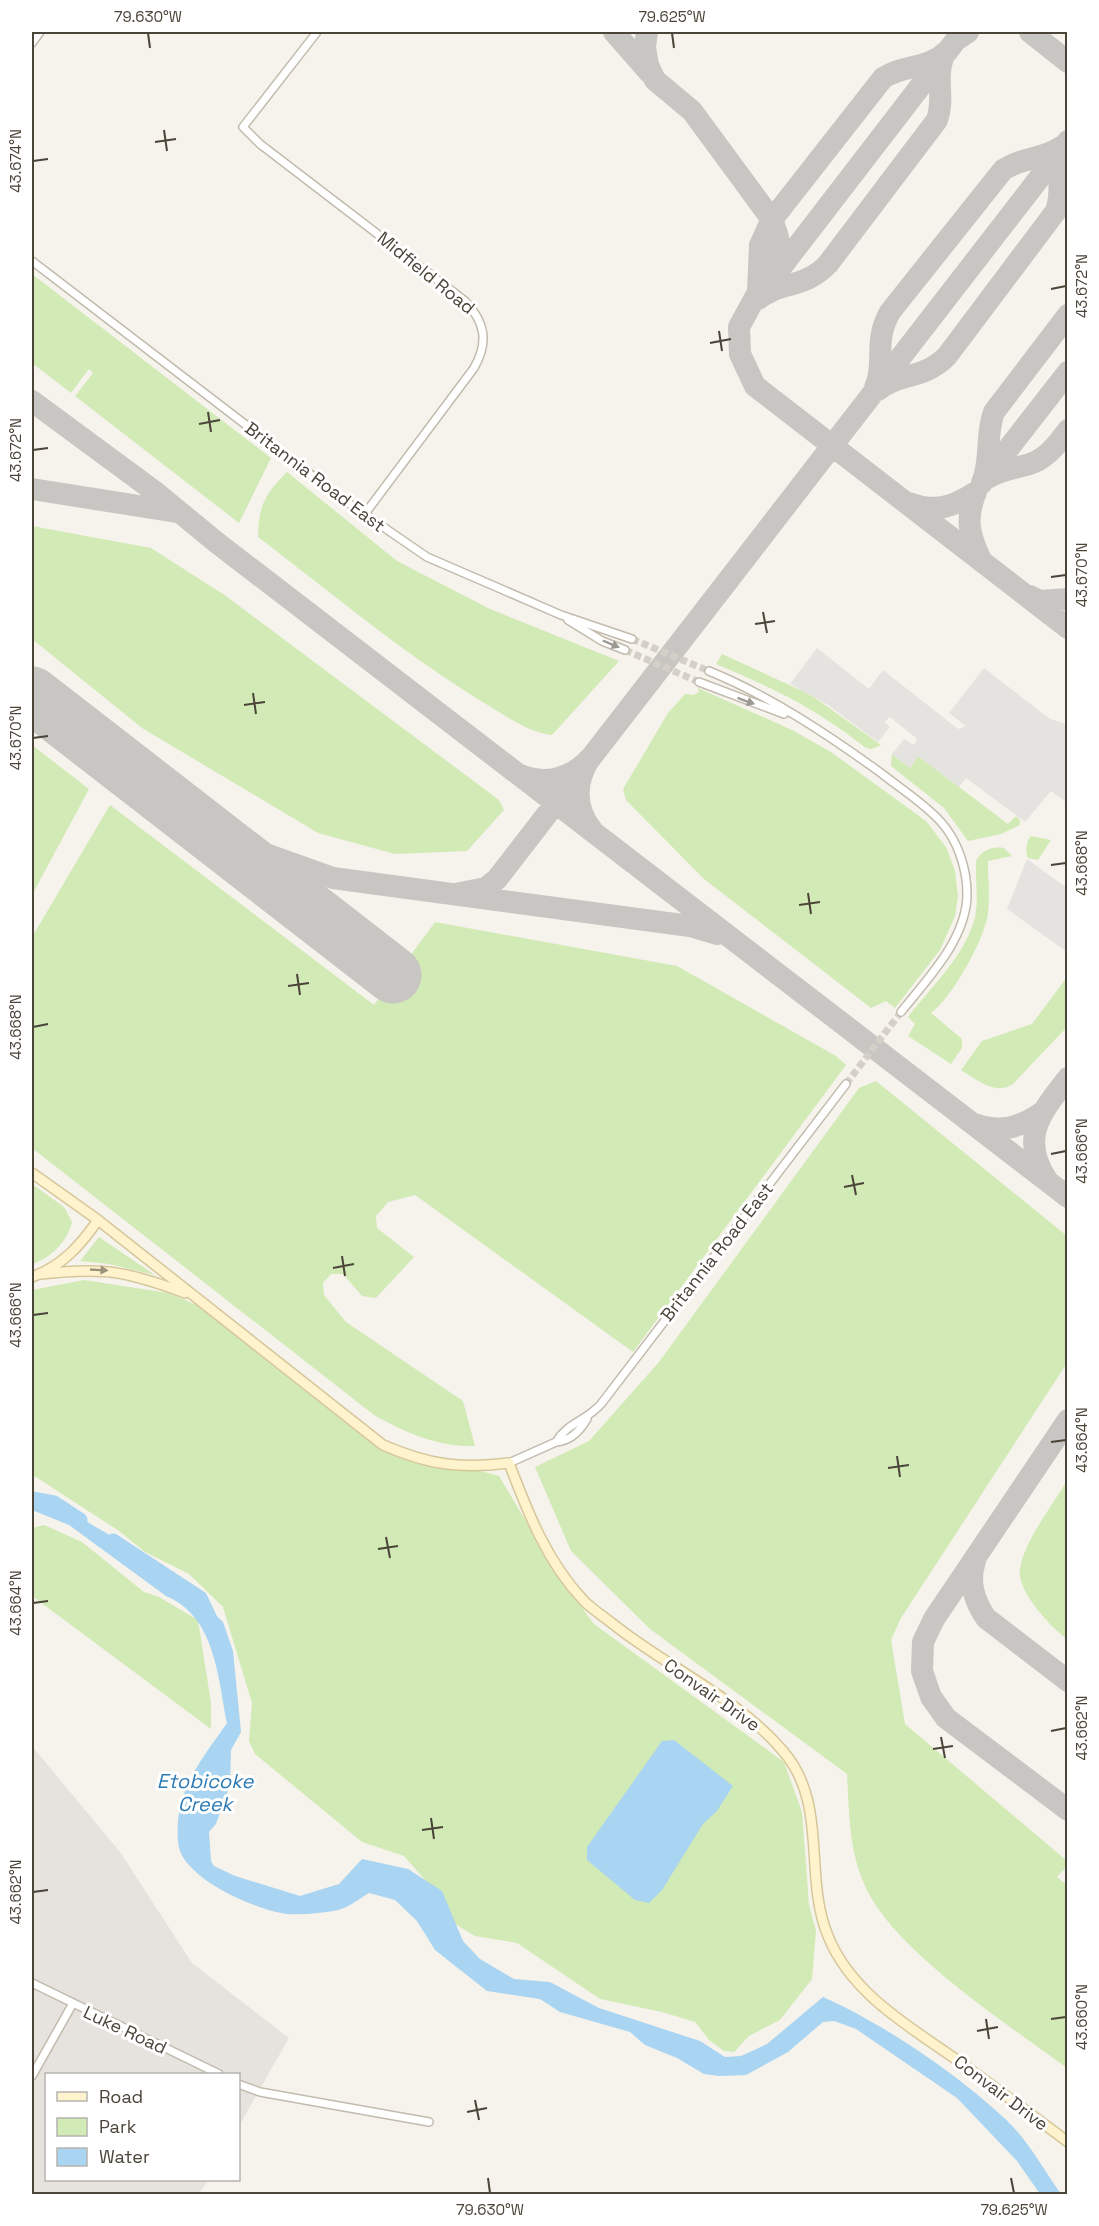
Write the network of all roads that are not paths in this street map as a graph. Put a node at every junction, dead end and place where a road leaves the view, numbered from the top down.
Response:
1 (40, 32) edge
2 (317, 32) edge
3 (32, 43) edge
4 (32, 261) edge
5 (364, 515) junction
6 (561, 615) junction
7 (632, 639) tunnel mouth
8 (625, 650) tunnel mouth
9 (709, 671) tunnel mouth
10 (699, 682) tunnel mouth
11 (794, 717) junction
12 (901, 1012) tunnel mouth
13 (846, 1084) tunnel mouth
14 (32, 1173) edge
15 (98, 1220) junction
16 (36, 1275) edge
17 (194, 1296) junction
18 (509, 1463) junction
19 (32, 1983) edge
20 (72, 2005) junction
21 (217, 2073) edge
22 (32, 2076) edge
23 (240, 2085) edge
24 (429, 2122) dead end
25 (1068, 2142) edge

1 - 3 street
2 - 5 street, Midfield Road
4 - 5 street, Britannia Road East
5 - 6 street, Britannia Road East
6 - 7 street, Britannia Road East
6 -> 8 street, Britannia Road East
9 - 11 street
10 -> 11 street
11 - 12 street
13 - 18 street, Britannia Road East
14 - 15 street, Britannia Road East
15 - 16 street
15 - 17 street, Britannia Road East
16 -> 17 street
17 - 18 street, Britannia Road East
18 - 25 street, Convair Drive
19 - 20 street, Luke Road
20 - 21 street, Luke Road
20 - 22 street
23 - 24 street

